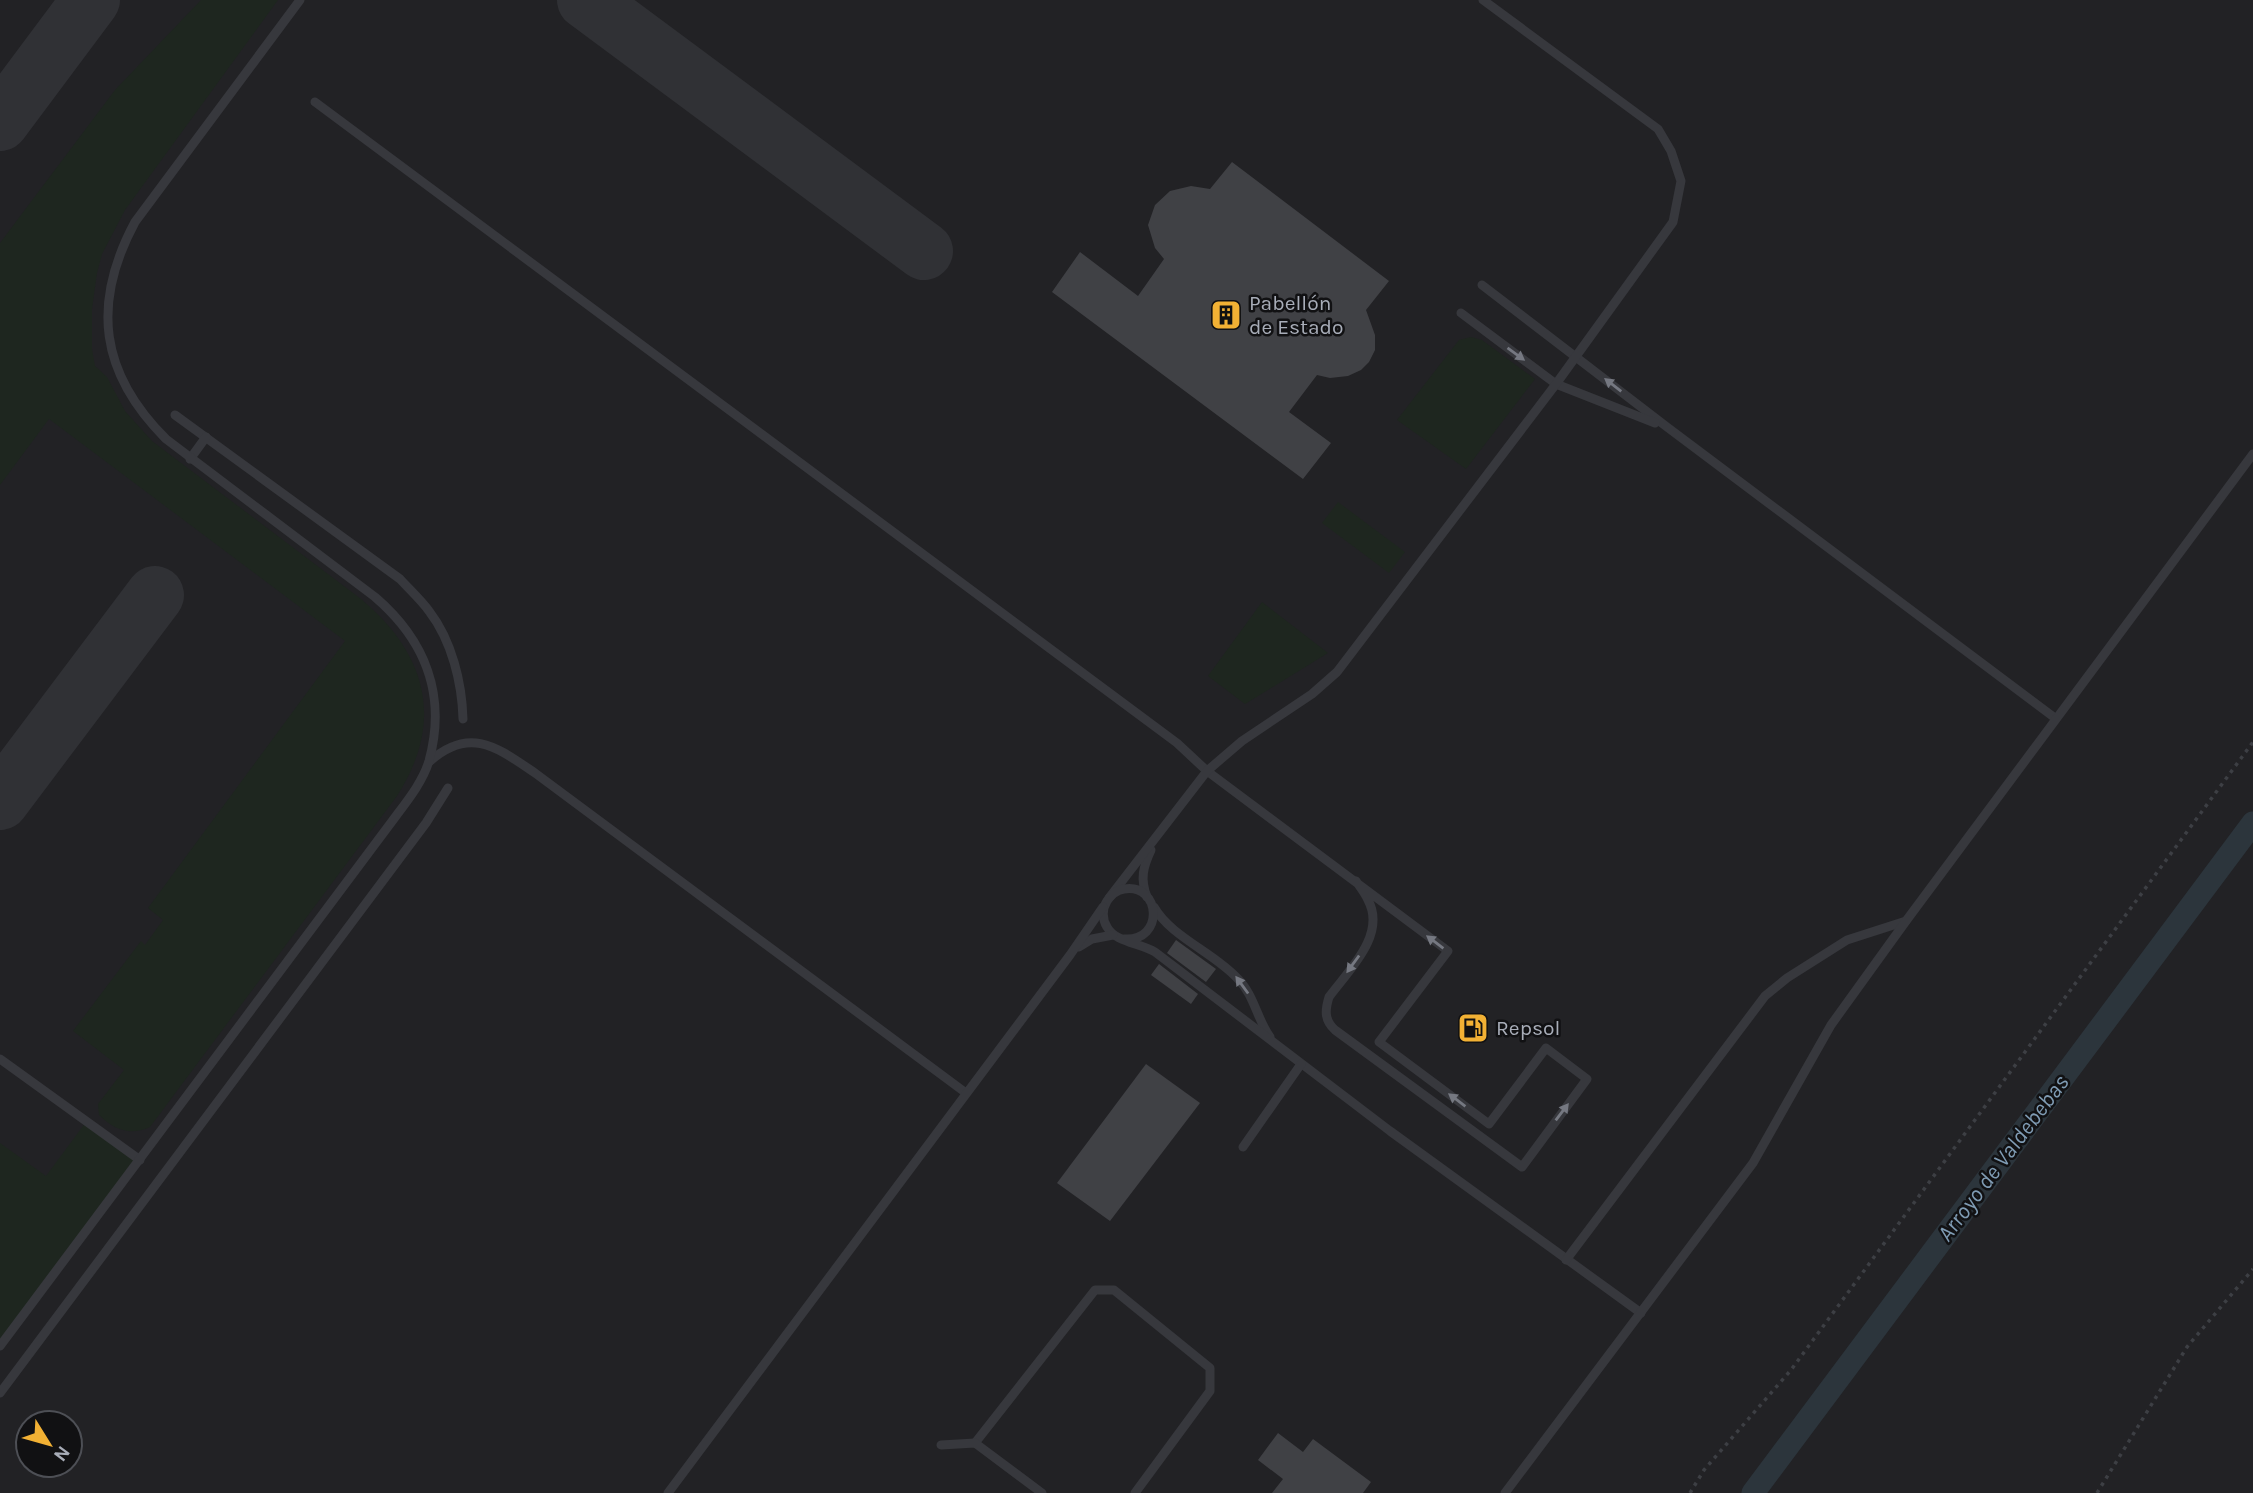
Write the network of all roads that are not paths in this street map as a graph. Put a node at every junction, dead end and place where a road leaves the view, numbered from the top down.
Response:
1 (300, 0) edge
2 (1483, 0) edge
3 (315, 102) dead end
4 (1482, 285) dead end
5 (1461, 313) dead end
6 (1576, 357) junction
7 (1556, 384) junction
8 (175, 415) dead end
9 (1667, 427) junction
10 (206, 437) junction
11 (2253, 454) edge
12 (190, 459) junction
13 (2055, 718) junction
14 (463, 719) dead end
15 (429, 762) junction
16 (1208, 771) junction
17 (448, 788) dead end
18 (1158, 836) junction
19 (1356, 881) junction
20 (1150, 900) junction
21 (1107, 901) junction
22 (1906, 921) junction
23 (1113, 935) junction
24 (1124, 939) junction
25 (1070, 955) junction
26 (1275, 1044) junction
27 (0, 1059) edge
28 (1301, 1064) junction
29 (966, 1093) junction
30 (1243, 1147) dead end
31 (140, 1160) junction
32 (1566, 1260) junction
33 (1641, 1314) junction
34 (0, 1346) edge
35 (0, 1393) edge
36 (975, 1443) junction
37 (941, 1445) dead end
38 (668, 1493) edge
39 (1042, 1493) edge
40 (1135, 1493) edge
41 (1505, 1493) edge

1 - 12 lane
2 - 6 lane
3 - 16 lane
4 - 6 lane
5 -> 7 lane
6 - 7 lane
9 -> 6 lane
7 - 9 lane
7 - 16 lane
8 - 10 lane
9 - 13 lane
10 - 12 lane
10 - 14 lane
11 - 13 lane
12 - 15 lane
13 - 22 lane
15 - 29 lane
15 - 31 lane
16 - 18 lane
16 - 19 lane
17 - 35 lane
18 - 20 lane
18 - 21 lane
19 -> 19 lane
20 - 21 lane
20 - 24 lane
26 -> 20 lane
21 - 23 lane
21 - 25 lane
22 - 32 lane
22 - 33 lane
23 - 24 lane
23 - 25 lane
24 - 26 lane
25 - 29 lane
26 - 28 lane
27 - 31 lane
28 - 30 lane
28 - 32 lane
29 - 38 lane
31 - 34 lane
32 - 33 lane
33 - 41 lane
36 - 37 lane
36 - 39 lane
36 - 40 lane

